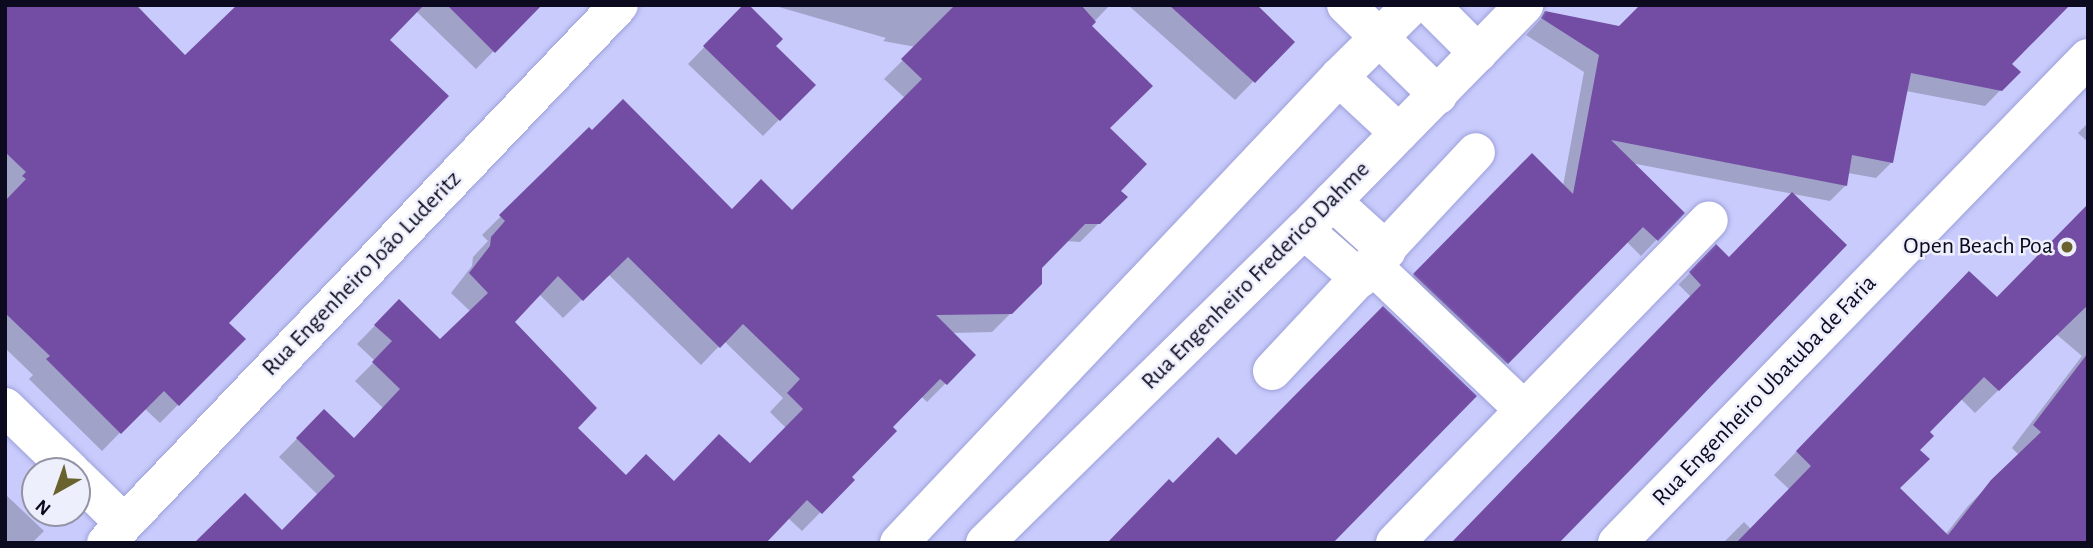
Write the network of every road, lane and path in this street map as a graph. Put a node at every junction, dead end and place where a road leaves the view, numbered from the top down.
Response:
1 (619, 5) edge
2 (1346, 5) edge
3 (1412, 5) edge
4 (1430, 5) edge
5 (1510, 10) edge
6 (1378, 37) junction
7 (1478, 53) junction
8 (2088, 58) edge
9 (1339, 76) junction
10 (1438, 95) junction
11 (1399, 133) junction
12 (1476, 152) dead end
13 (1332, 201) junction
14 (1709, 220) dead end
15 (1304, 230) junction
16 (1373, 265) junction
17 (1272, 371) dead end
18 (5, 407) edge
19 (1523, 409) junction
20 (57, 457) edge
21 (91, 498) edge
22 (115, 533) edge
23 (899, 543) edge
24 (985, 543) edge
25 (1395, 543) edge
26 (1617, 543) edge

1 - 22 street, Rua Engenheiro João Luderitz
2 - 6 street
3 - 6 street
4 - 7 street
5 - 7 street, Rua Engenheiro Frederico Dahme
6 - 9 street
6 - 10 street
7 - 10 street, Rua Engenheiro Frederico Dahme
8 - 26 street, Rua Engenheiro Ubatuba de Faria
9 - 11 street
9 - 23 street
10 - 11 street, Rua Engenheiro Frederico Dahme
11 - 13 street, Rua Engenheiro Frederico Dahme
12 - 16 street
13 - 15 street, Rua Engenheiro Frederico Dahme
13 - 16 street
14 - 19 street
15 - 16 street
15 - 24 street, Rua Engenheiro Frederico Dahme
16 - 17 street
16 - 19 street
18 - 20 street
19 - 25 street
21 - 22 street

